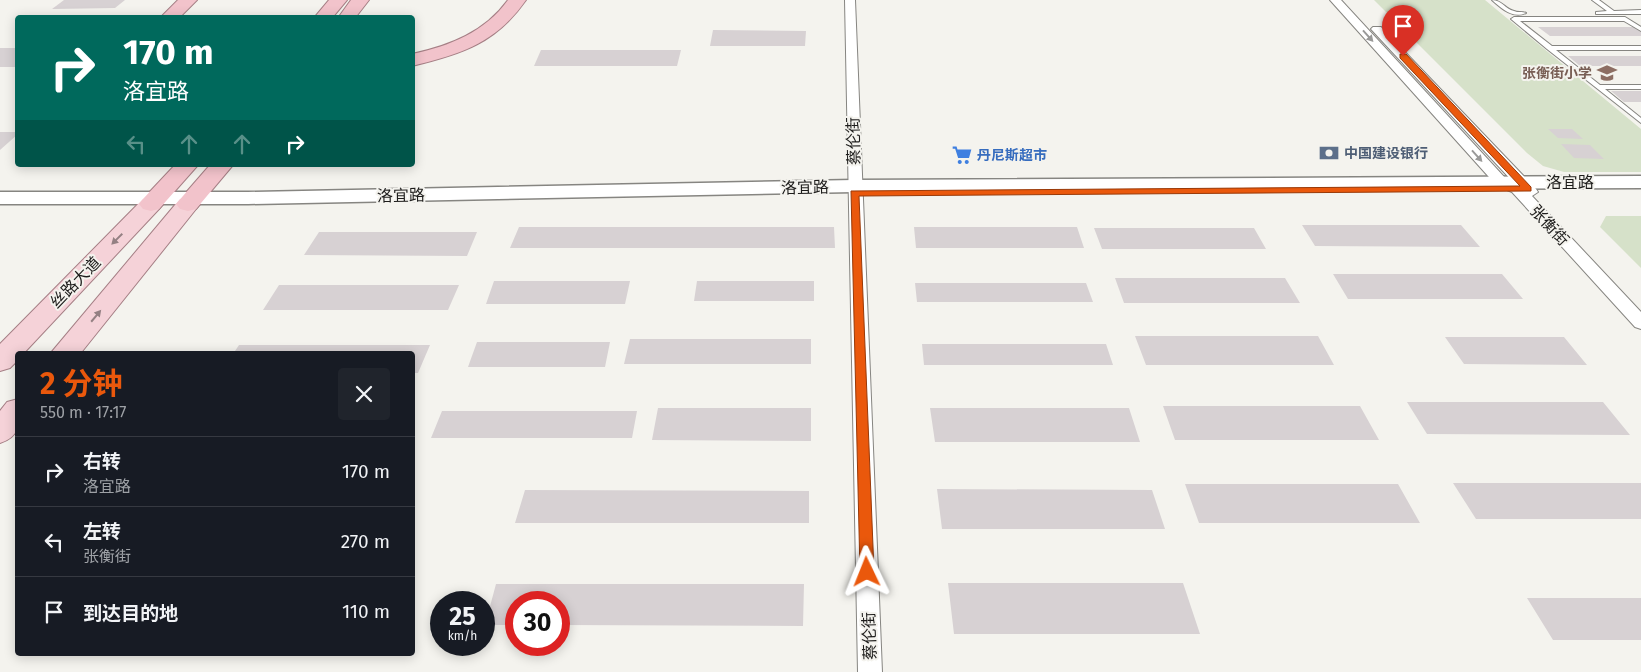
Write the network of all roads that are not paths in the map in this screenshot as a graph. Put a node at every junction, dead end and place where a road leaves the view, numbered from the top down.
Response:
1 (188, 0) edge
2 (203, 0) edge
3 (338, 0) edge
4 (360, 0) edge
5 (501, 0) edge
6 (518, 0) edge
7 (850, 0) edge
8 (1335, 0) edge
9 (1350, 0) edge
10 (1495, 0) edge
11 (1595, 0) edge
12 (1613, 12) junction
13 (1641, 12) edge
14 (171, 15) edge
15 (187, 15) edge
16 (325, 15) edge
17 (348, 15) edge
18 (1641, 29) edge
19 (1549, 48) junction
20 (1641, 48) edge
21 (415, 49) edge
22 (415, 59) edge
23 (1598, 87) junction
24 (1641, 87) edge
25 (1641, 121) edge
26 (185, 167) edge
27 (220, 167) edge
28 (1641, 182) edge
29 (1517, 186) junction
30 (1641, 188) edge
31 (854, 190) junction
32 (0, 198) edge
33 (155, 201) junction
34 (191, 201) junction
35 (0, 205) edge
36 (1641, 309) edge
37 (1641, 323) edge
38 (66, 351) edge
39 (0, 362) edge
40 (15, 414) edge
41 (0, 431) edge
42 (870, 672) edge

1 - 14 highway
2 - 15 highway
3 - 16 highway
4 - 17 highway
5 - 21 highway
6 - 22 highway
7 - 31 street, 蔡伦街
8 -> 29 street, 张衡街
9 - 29 street, 张衡街
10 - 12 lane
11 - 12 lane
12 - 13 lane
18 - 19 lane
19 - 20 lane
19 - 23 lane
23 - 24 lane
23 - 25 lane
26 - 33 highway
27 - 34 highway
28 - 29 street, 洛宜路
29 - 30 street, 洛宜路
29 - 31 street, 洛宜路
29 - 36 street, 张衡街
29 - 37 street, 张衡街
31 - 34 street, 洛宜路
31 - 42 street, 蔡伦街
32 - 33 street, 洛宜路
33 - 34 street, 洛宜路
33 - 35 street, 洛宜路
33 -> 39 main road, 丝路大道
38 -> 34 main road
40 - 41 main road

